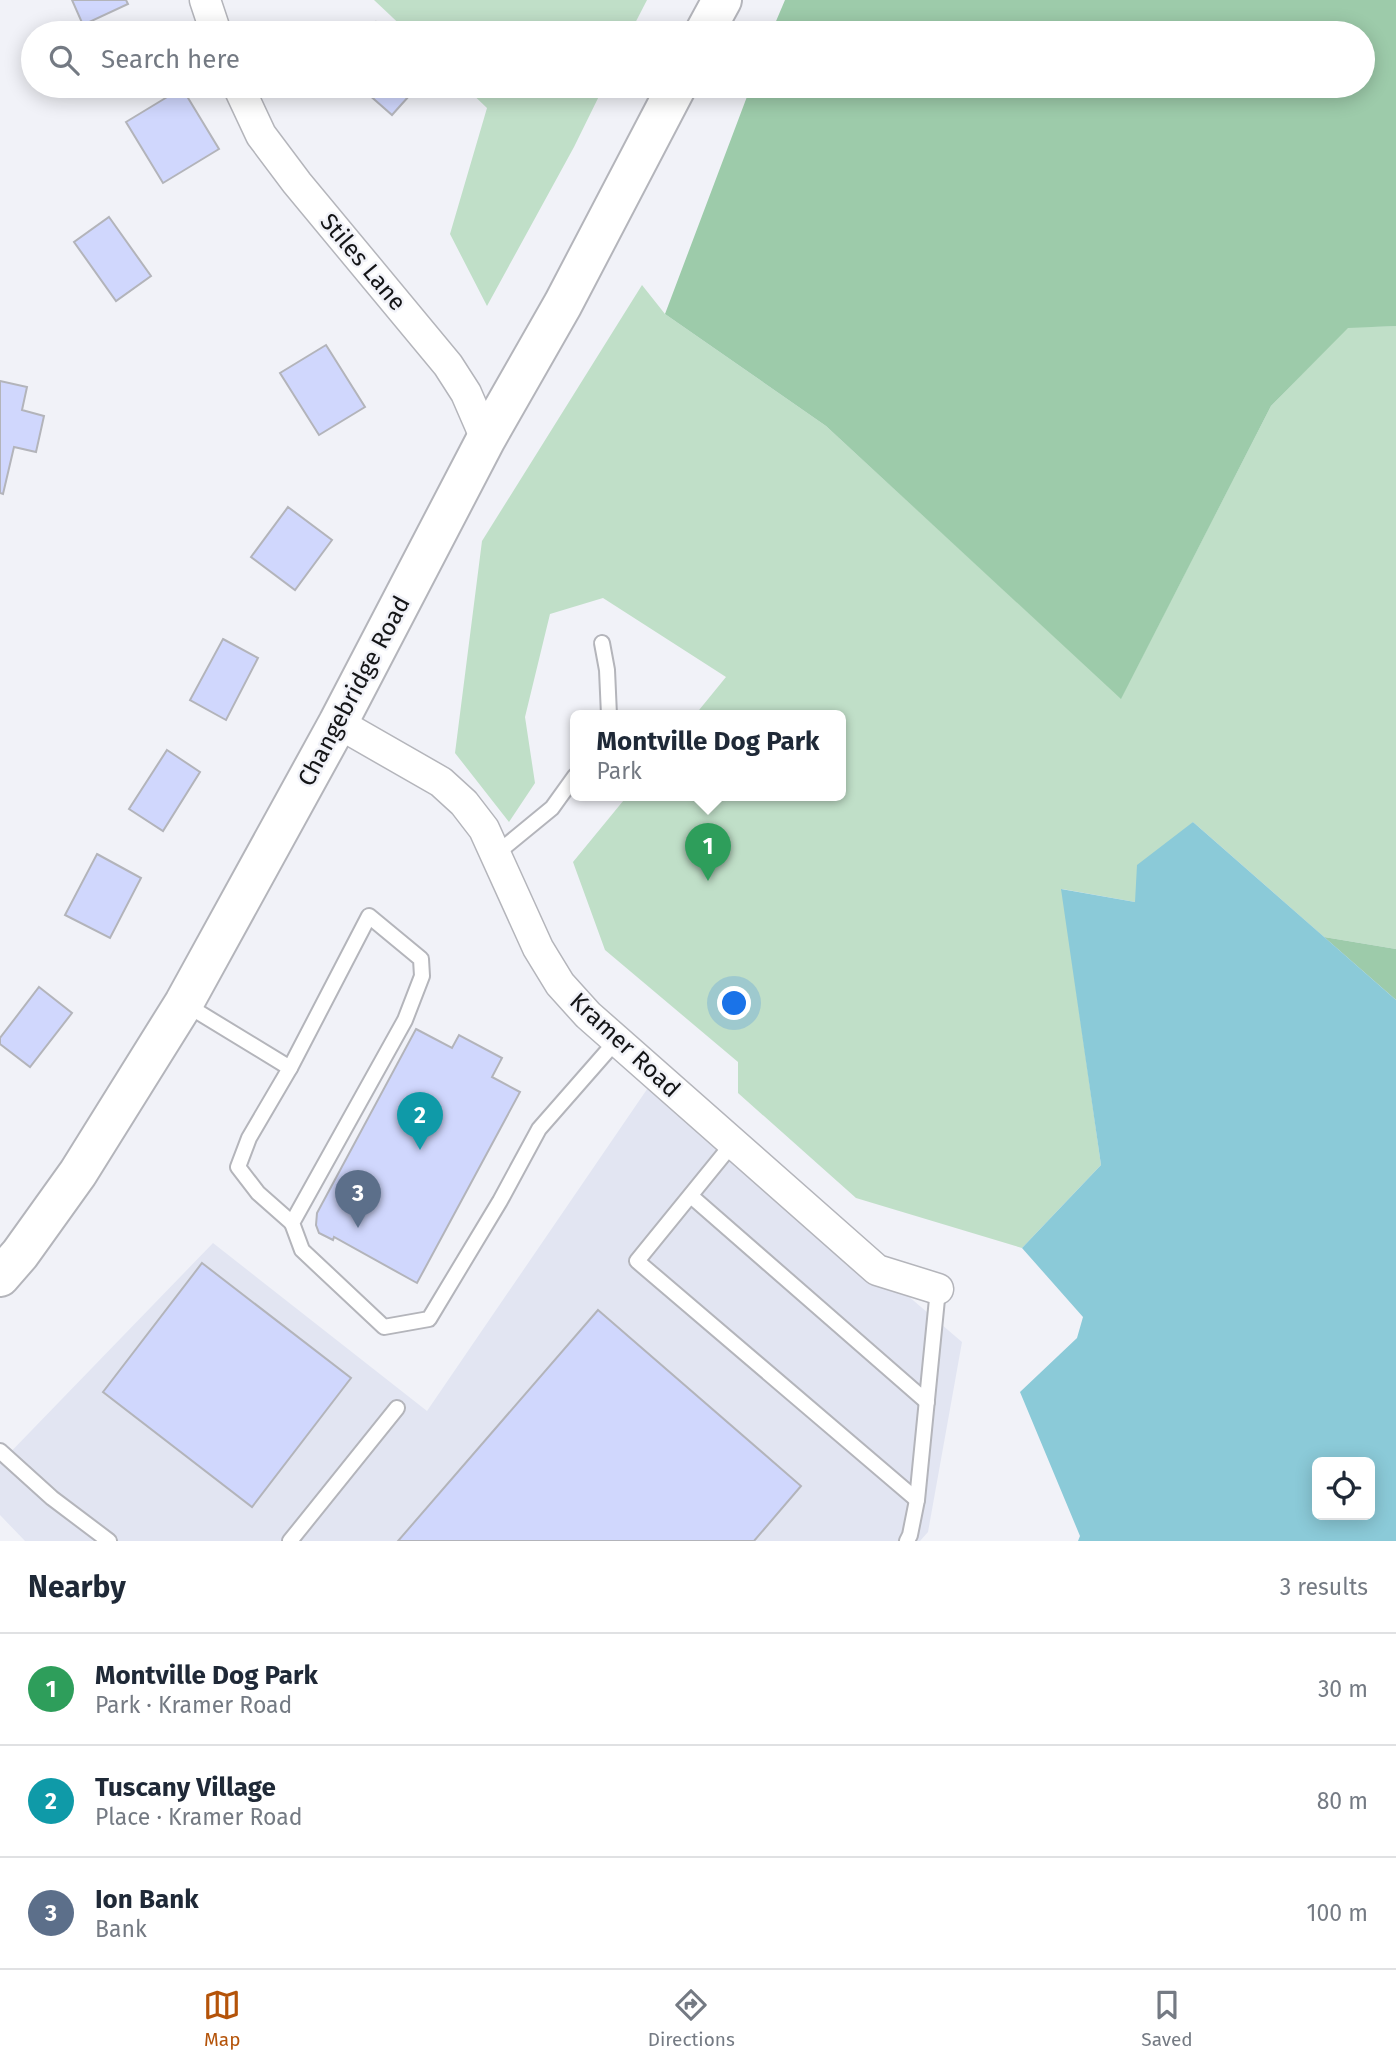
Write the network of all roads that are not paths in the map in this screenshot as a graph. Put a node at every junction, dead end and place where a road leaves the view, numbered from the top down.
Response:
1 (205, 0) edge
2 (722, 0) edge
3 (212, 21) edge
4 (711, 21) edge
5 (243, 98) edge
6 (671, 98) edge
7 (486, 439) junction
8 (602, 643) dead end
9 (609, 710) edge
10 (338, 723) junction
11 (570, 783) edge
12 (496, 855) junction
13 (184, 1003) junction
14 (617, 1040) junction
15 (290, 1068) junction
16 (733, 1143) junction
17 (691, 1196) junction
18 (292, 1223) junction
19 (0, 1277) edge
20 (938, 1289) joint
21 (927, 1402) junction
22 (397, 1408) dead end
23 (0, 1451) edge
24 (917, 1500) junction
25 (110, 1541) edge
26 (290, 1541) edge
27 (907, 1541) edge

1 - 3 street
2 - 4 main road
5 - 7 street, Stiles Lane
6 - 7 main road, Changebridge Road
7 - 10 main road, Changebridge Road
8 - 9 lane
10 - 12 street, Kramer Road
10 - 13 main road, Changebridge Road
11 - 12 lane
12 - 14 street, Kramer Road
13 - 15 lane
13 - 19 main road, Changebridge Road
14 - 16 street, Kramer Road
14 - 18 lane
15 - 18 lane
15 - 18 lane
16 - 17 lane
16 - 20 street, Kramer Road
17 - 21 lane
17 - 24 lane
20 - 21 lane
21 - 24 lane
22 - 26 lane
23 - 25 lane
24 - 27 lane

